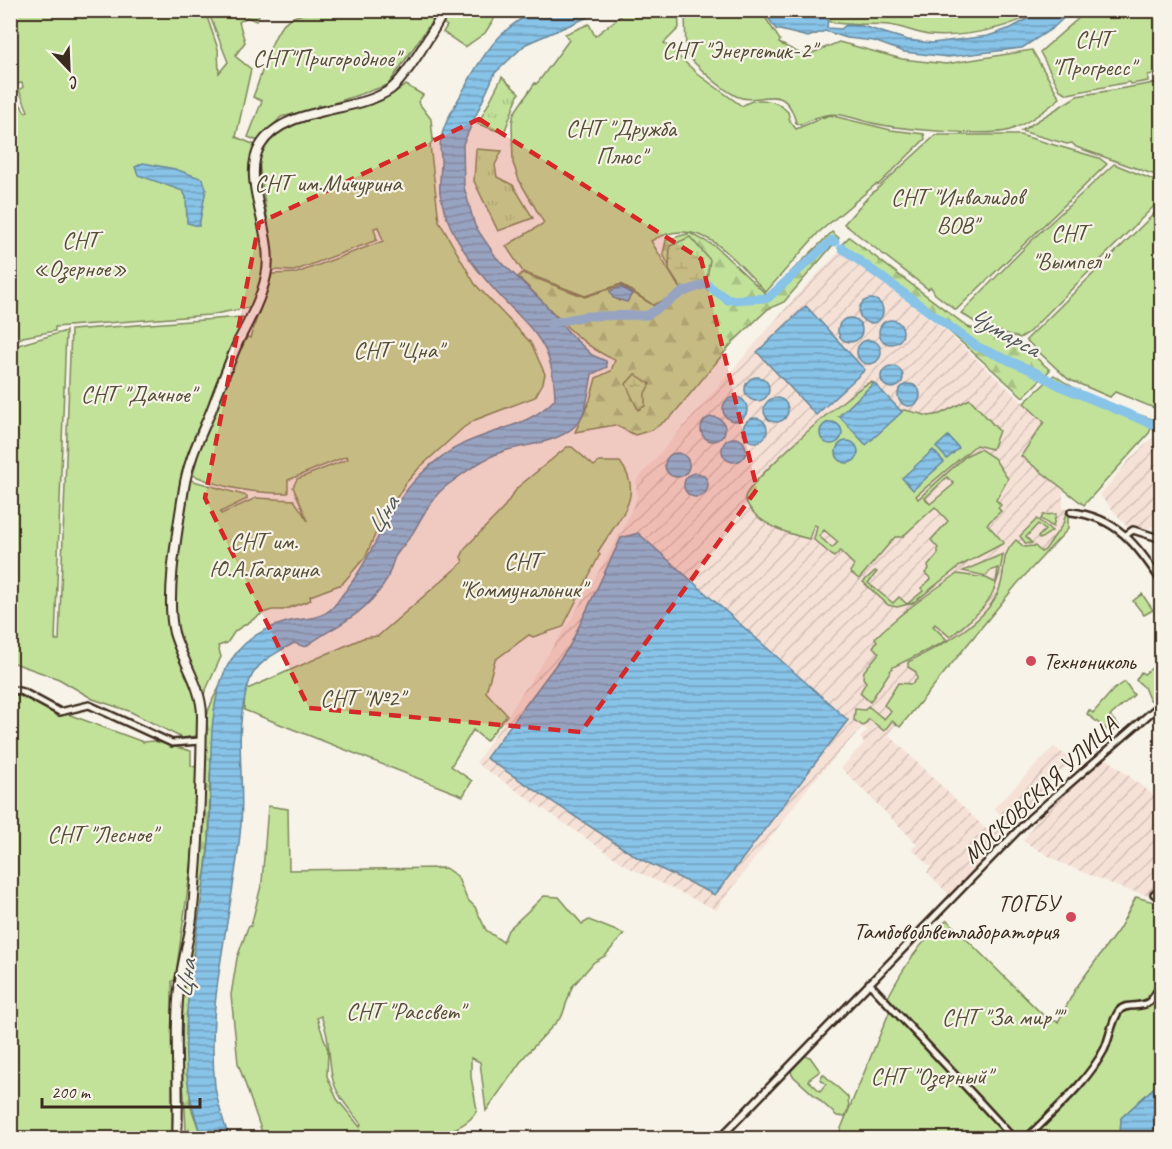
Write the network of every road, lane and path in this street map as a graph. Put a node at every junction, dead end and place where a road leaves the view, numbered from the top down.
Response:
1 (445, 10) edge
2 (1071, 512) dead end
3 (1126, 536) junction
4 (1161, 539) edge
5 (1161, 582) edge
6 (10, 689) edge
7 (1161, 704) edge
8 (200, 741) junction
9 (1154, 894) dead end
10 (1161, 896) edge
11 (1161, 982) edge
12 (869, 983) junction
13 (177, 1138) edge
14 (720, 1138) edge
15 (1013, 1138) edge
16 (1027, 1138) edge

1 - 8 street
2 - 3 street
3 - 4 street
3 - 5 street
6 - 8 street
7 - 12 street, МОСКОВСКАЯ УЛИЦА
8 - 13 street
9 - 10 street
11 - 16 street
12 - 14 street, МОСКОВСКАЯ УЛИЦА
12 - 15 street

